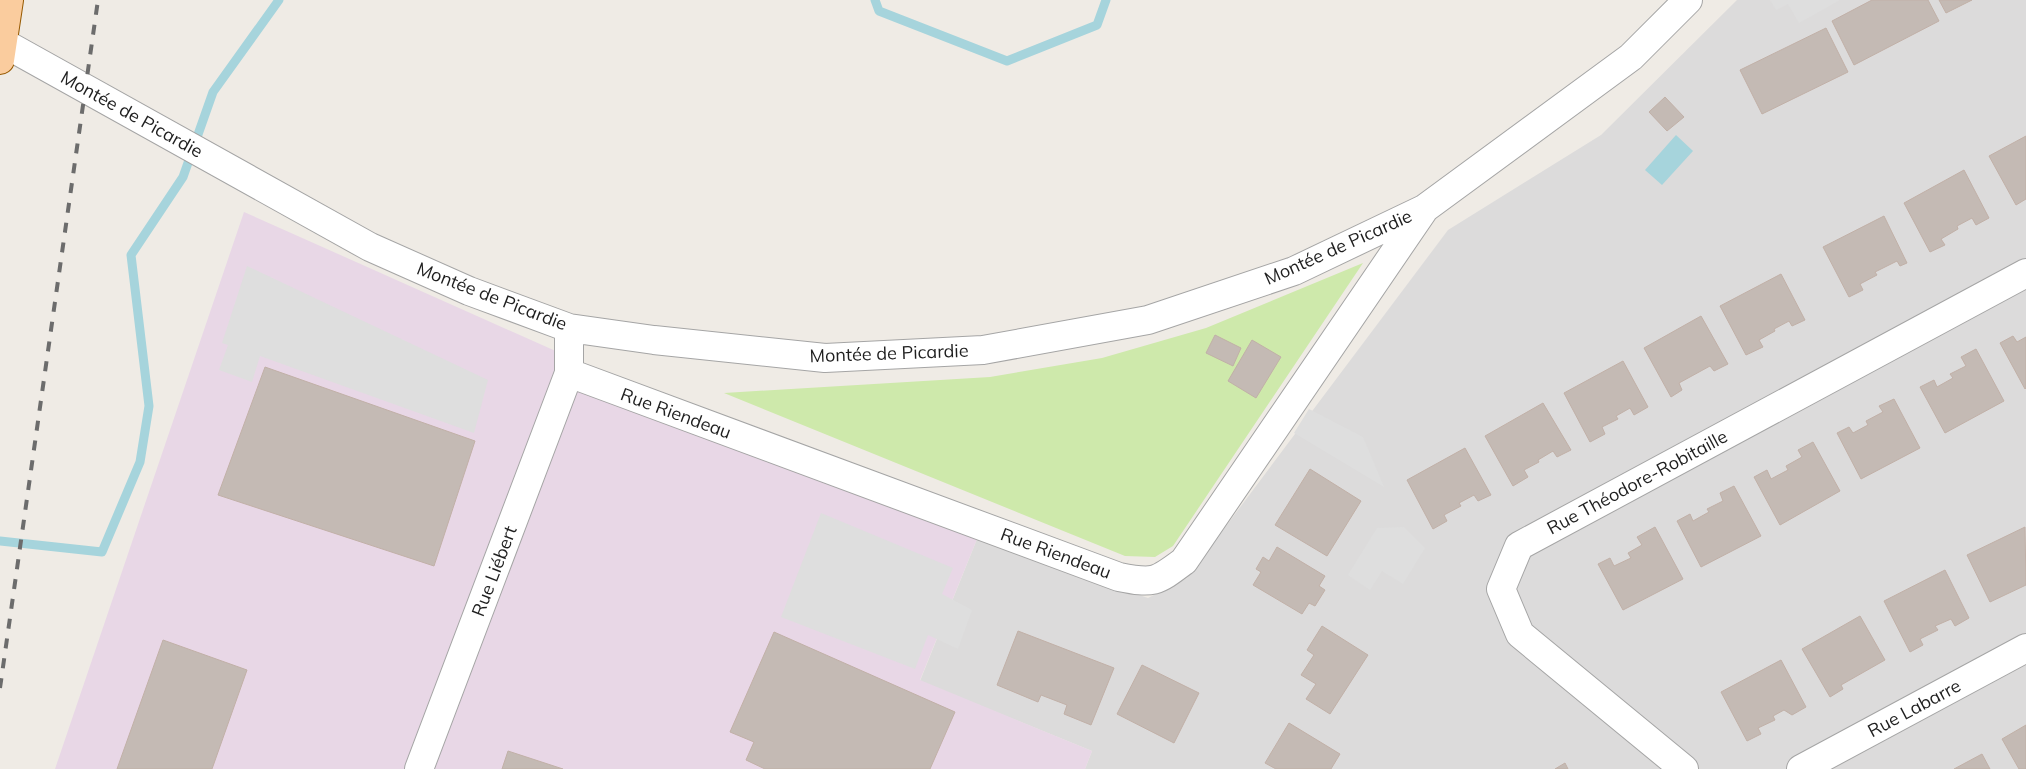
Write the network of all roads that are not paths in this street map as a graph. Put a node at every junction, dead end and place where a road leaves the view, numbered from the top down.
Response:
1 (9, 0) edge
2 (1688, 0) edge
3 (1, 48) edge
4 (1424, 209) junction
5 (2026, 273) edge
6 (570, 328) junction
7 (569, 373) junction
8 (2026, 648) edge
9 (419, 769) edge
10 (1684, 769) edge
11 (1801, 769) edge

1 - 3 main road
2 - 4 street, Montée de Picardie
3 - 6 street, Montée de Picardie
4 - 6 street, Montée de Picardie
4 - 7 street, Rue Riendeau
5 - 10 street, Rue Théodore-Robitaille
6 - 7 street
7 - 9 street, Rue Liébert
8 - 11 street, Rue Labarre

